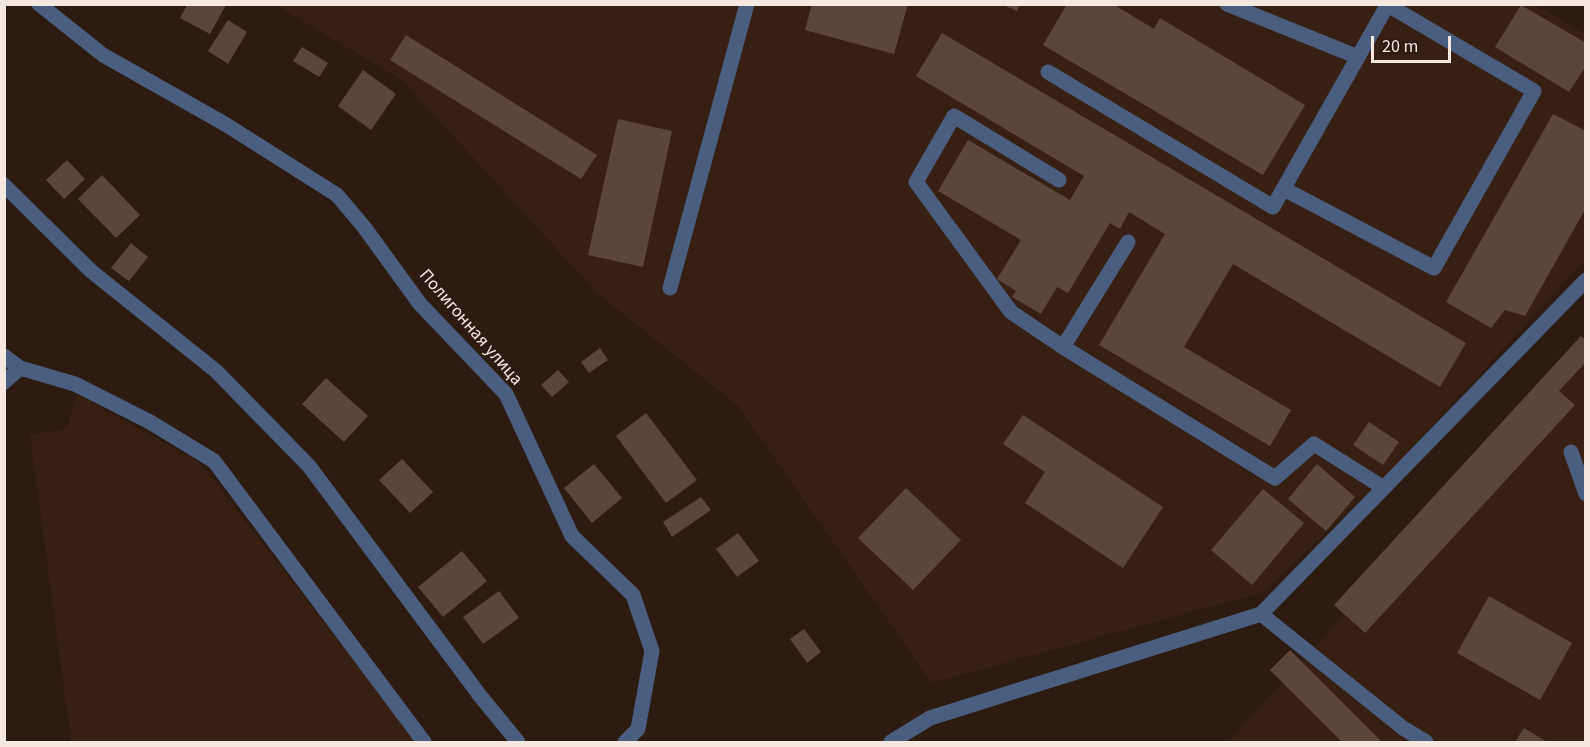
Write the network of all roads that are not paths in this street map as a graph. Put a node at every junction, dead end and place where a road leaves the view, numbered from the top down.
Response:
1 (39, 4) edge
2 (747, 4) edge
3 (1227, 4) edge
4 (1388, 5) edge
5 (1358, 57) junction
6 (1048, 72) dead end
7 (1059, 180) dead end
8 (4, 185) edge
9 (1284, 189) junction
10 (1128, 242) dead end
11 (1586, 280) edge
12 (670, 288) dead end
13 (1063, 347) junction
14 (4, 356) edge
15 (20, 368) junction
16 (4, 382) edge
17 (1571, 452) dead end
18 (1384, 488) junction
19 (1586, 494) edge
20 (1261, 614) junction
21 (424, 742) edge
22 (518, 742) edge
23 (625, 742) edge
24 (891, 742) edge
25 (1426, 742) edge

1 - 23 street, Полигонная улица
2 - 12 street
3 - 5 street
4 - 5 street
4 - 9 street
5 - 9 street
6 - 9 street
7 - 13 street
8 - 22 street
10 - 13 street
11 - 18 street
13 - 18 street
14 - 15 street
15 - 16 street
15 - 21 street
17 - 19 street
18 - 20 street
20 - 24 street
20 - 25 street

